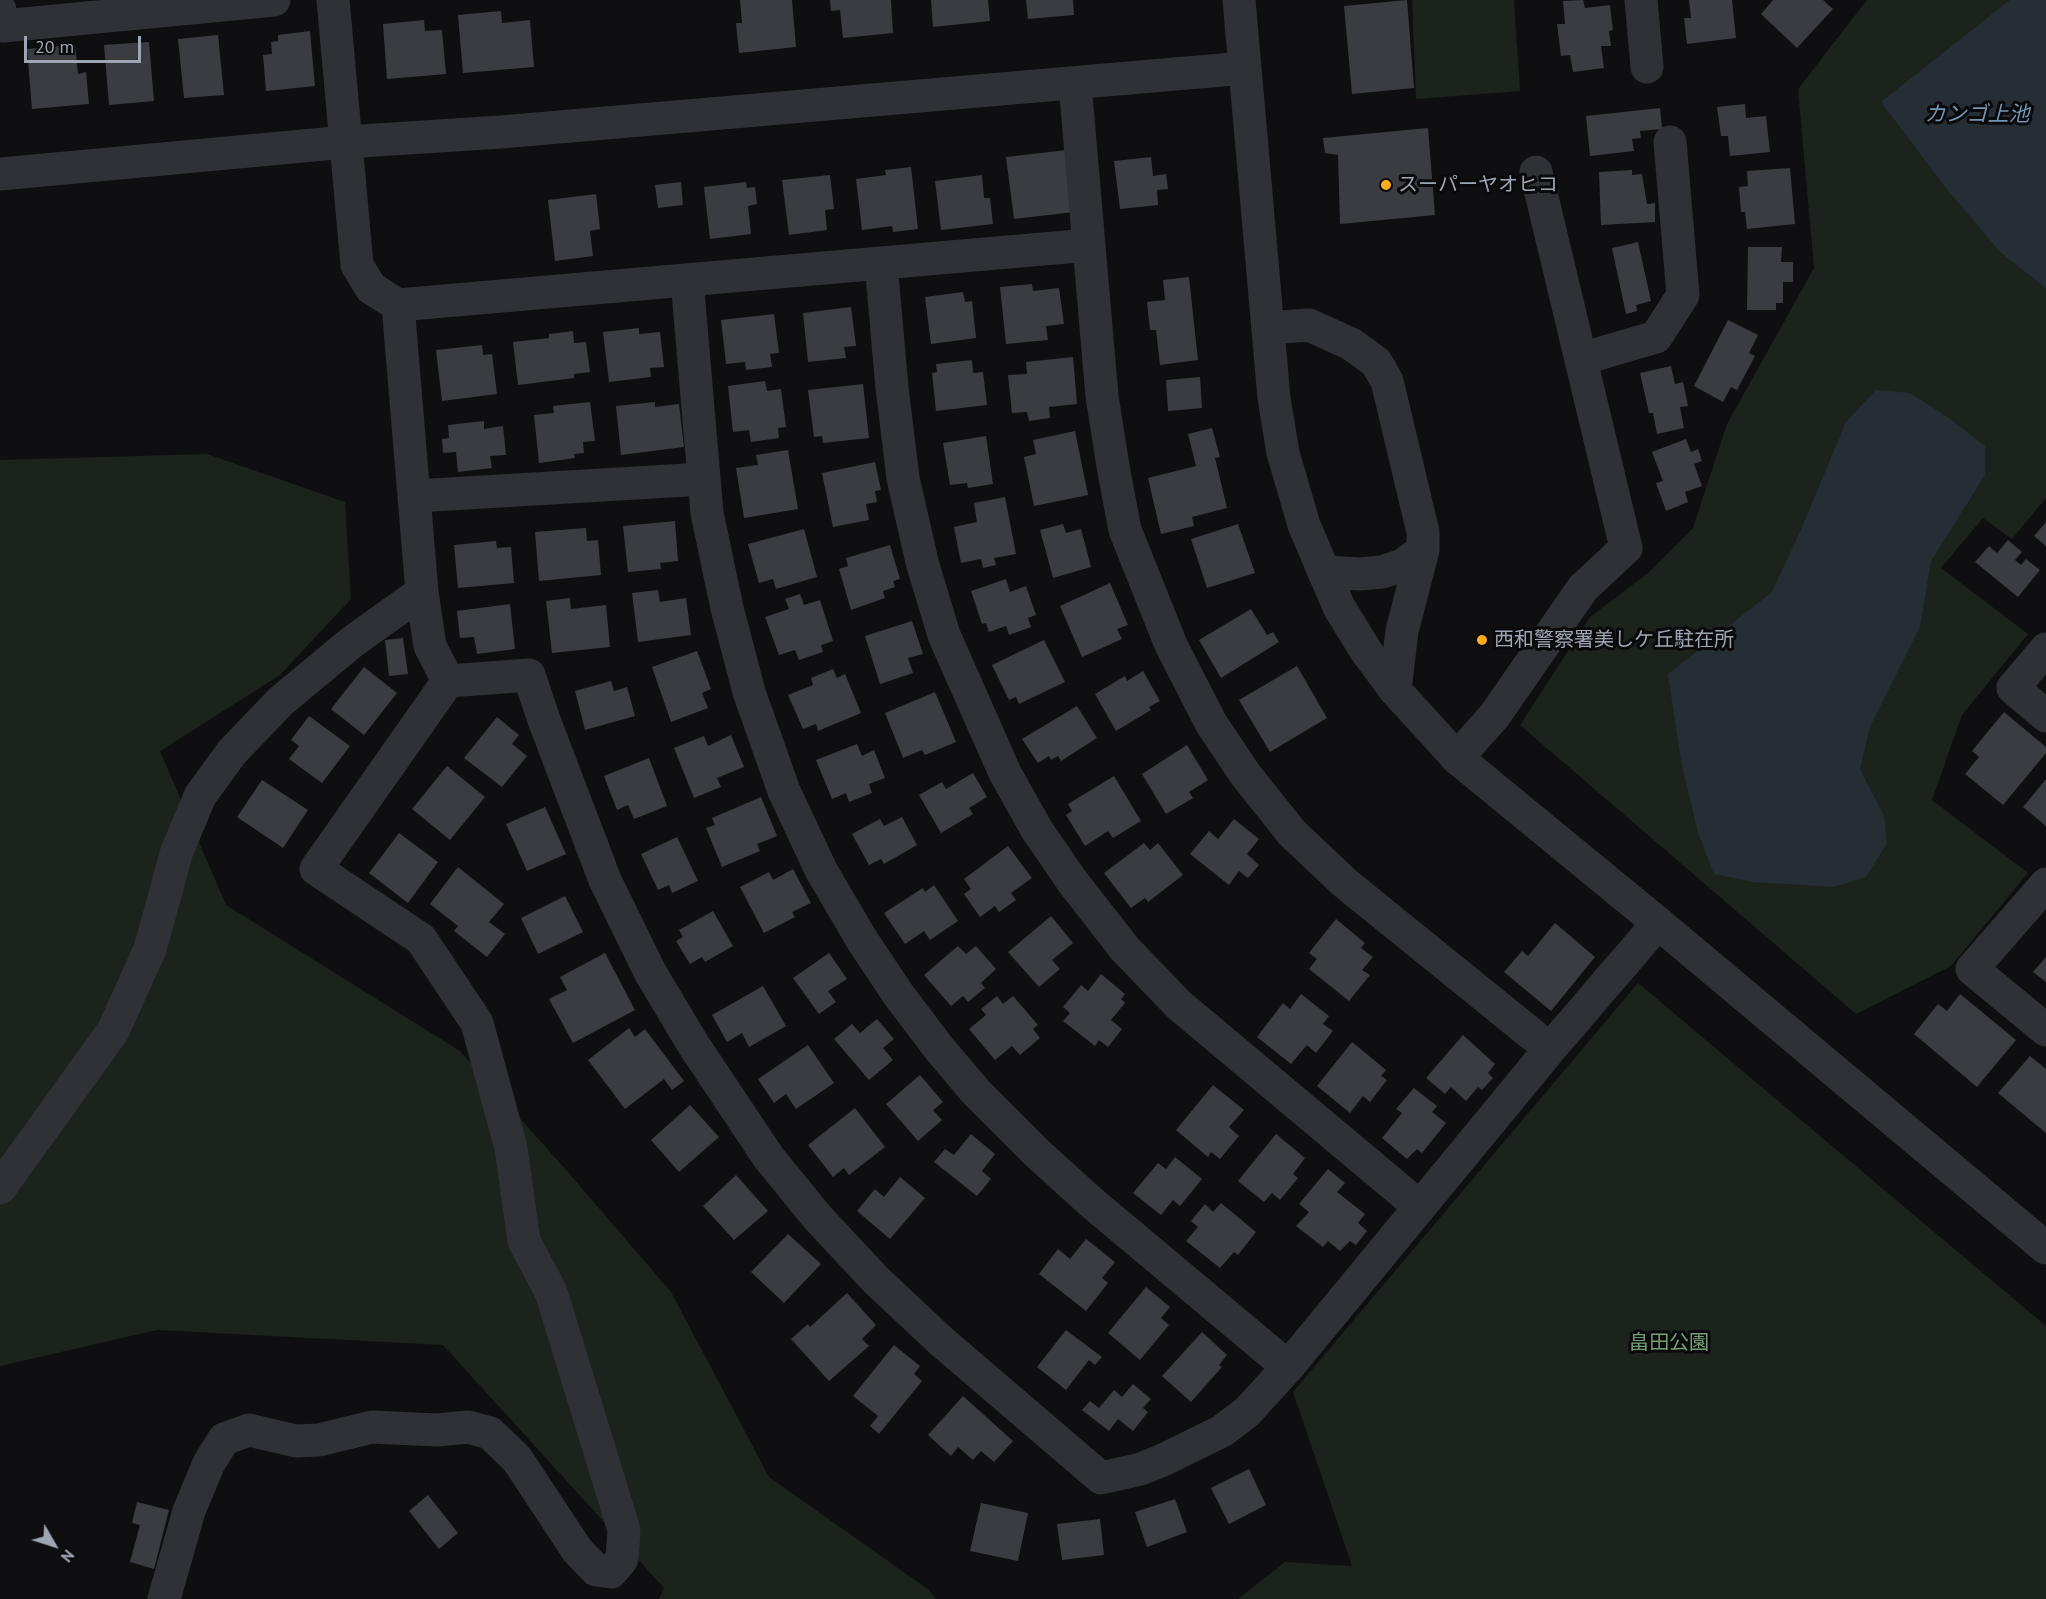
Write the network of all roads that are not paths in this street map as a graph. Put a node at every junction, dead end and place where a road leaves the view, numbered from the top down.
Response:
1 (274, 0) edge
2 (333, 0) edge
3 (1239, 0) edge
4 (1641, 0) edge
5 (0, 9) edge
6 (1245, 68) junction
7 (1647, 68) dead end
8 (1075, 84) junction
9 (346, 142) junction
10 (1670, 142) dead end
11 (1536, 172) dead end
12 (0, 174) edge
13 (1089, 244) junction
14 (881, 263) junction
15 (687, 280) junction
16 (398, 305) junction
17 (1268, 328) junction
18 (1581, 359) junction
19 (704, 478) junction
20 (415, 496) junction
21 (1423, 549) junction
22 (1324, 572) junction
23 (422, 592) junction
24 (2046, 650) edge
25 (448, 681) junction
26 (1395, 690) junction
27 (2046, 716) edge
28 (1457, 758) junction
29 (2046, 884) edge
30 (1658, 923) junction
31 (2046, 1030) edge
32 (1550, 1049) junction
33 (0, 1188) edge
34 (1420, 1207) junction
35 (2046, 1248) edge
36 (1288, 1367) junction
37 (165, 1599) edge

1 - 5 street
2 - 9 street
3 - 6 street
4 - 7 street
6 - 8 street
6 - 17 street
8 - 9 street
8 - 13 street
9 - 12 street
9 - 16 street
10 - 18 street
11 - 18 street
13 - 14 street
13 - 32 street
14 - 15 street
14 - 34 street
15 - 16 street
15 - 19 street
16 - 20 street
17 - 21 street
17 - 22 street
18 - 28 street
19 - 20 street
19 - 36 street
20 - 23 street
21 - 22 street
21 - 26 street
22 - 26 street
23 - 25 street
23 - 33 street
24 - 27 street
25 - 36 street
25 - 37 street
26 - 28 street
28 - 30 street
29 - 31 street
30 - 32 street
30 - 35 street
32 - 34 street
34 - 36 street

